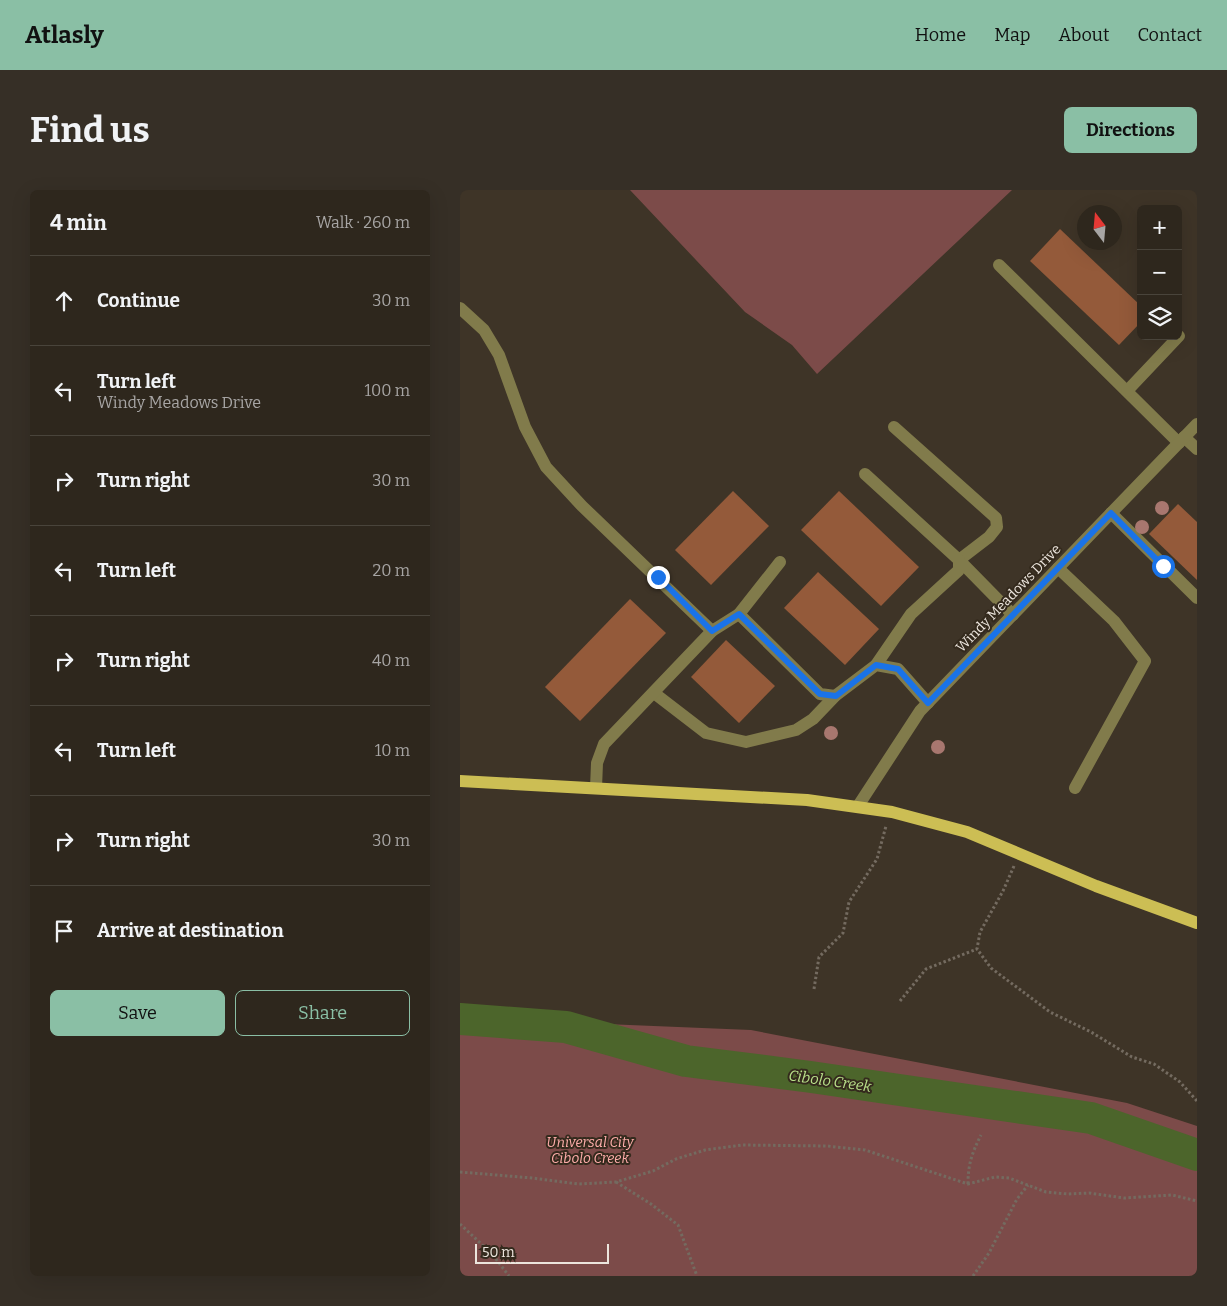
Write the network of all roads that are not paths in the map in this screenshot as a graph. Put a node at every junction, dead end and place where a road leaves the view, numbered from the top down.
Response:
1 (999, 265) dead end
2 (460, 308) edge
3 (1175, 340) edge
4 (1127, 391) junction
5 (1197, 424) edge
6 (894, 427) dead end
7 (1182, 440) junction
8 (1197, 449) edge
9 (866, 474) dead end
10 (1111, 513) junction
11 (958, 560) junction
12 (780, 562) dead end
13 (1058, 568) junction
14 (1197, 598) edge
15 (739, 614) junction
16 (1013, 615) junction
17 (712, 631) junction
18 (876, 665) junction
19 (654, 692) junction
20 (836, 696) junction
21 (928, 703) junction
22 (460, 781) edge
23 (596, 788) junction
24 (1075, 788) dead end
25 (858, 806) junction
26 (1197, 924) edge

1 - 4 street
2 - 17 street
3 - 4 street
4 - 7 street
5 - 7 street, Windy Meadows Drive
6 - 11 street
7 - 8 street
7 - 10 street, Windy Meadows Drive
9 - 11 street
10 - 13 street, Windy Meadows Drive
10 - 14 street
11 - 16 street
11 - 18 street
12 - 15 street
13 - 16 street, Windy Meadows Drive
13 - 24 street
15 - 17 street
15 - 20 street
16 - 21 street, Windy Meadows Drive
17 - 19 street
18 - 20 street
18 - 21 street
19 - 20 street
19 - 23 street
21 - 25 street, Windy Meadows Drive
22 - 23 main road
23 - 25 main road
25 - 26 main road

